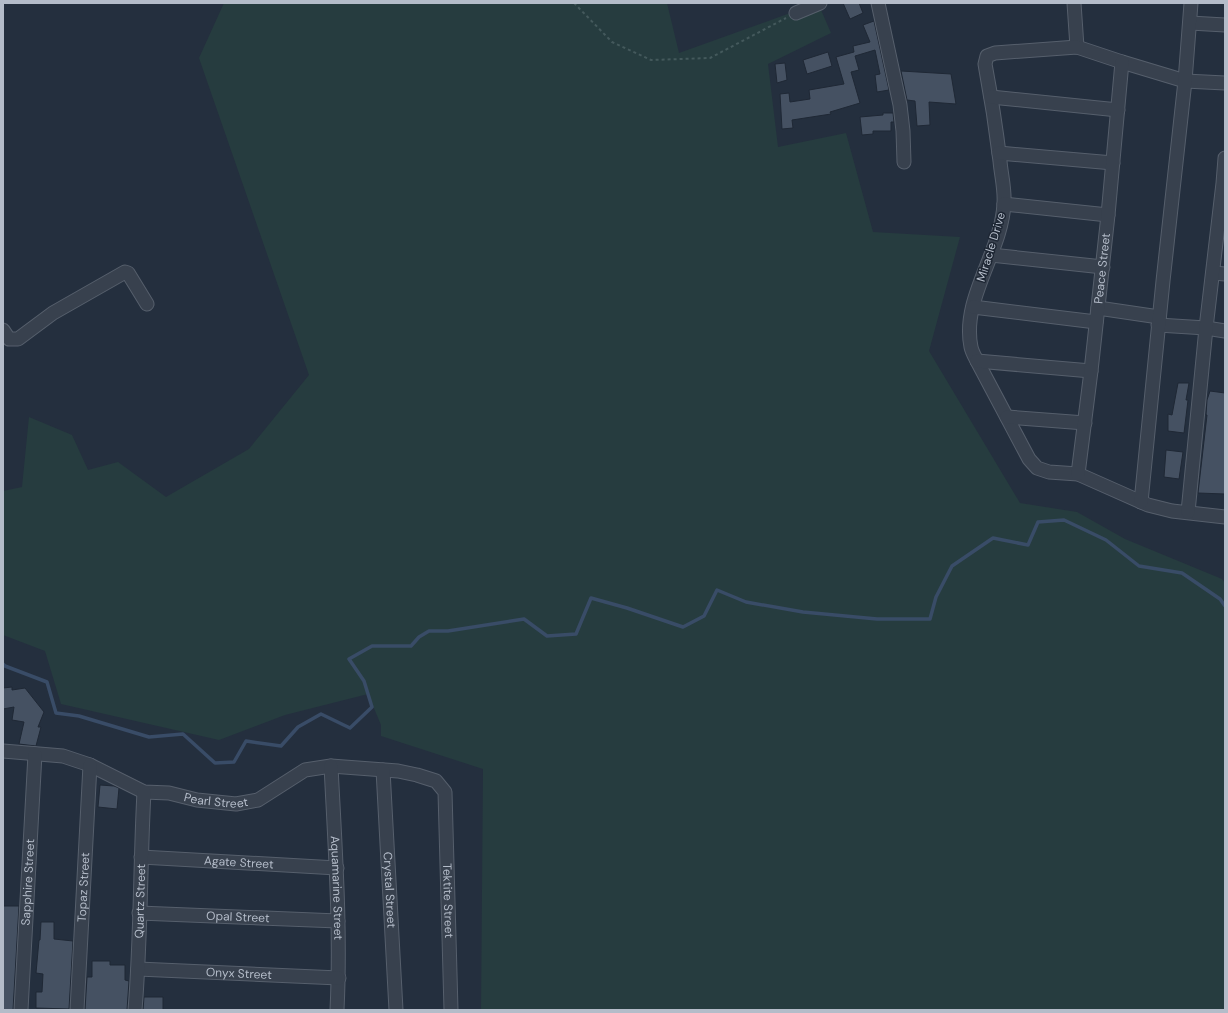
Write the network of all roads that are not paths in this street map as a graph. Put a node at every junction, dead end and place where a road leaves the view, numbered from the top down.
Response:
1 (820, 3) edge
2 (878, 3) edge
3 (1074, 3) edge
4 (1191, 3) edge
5 (796, 13) road end
6 (1190, 23) junction
7 (1225, 25) edge
8 (1078, 47) junction
9 (1122, 62) junction
10 (1185, 81) junction
11 (1225, 83) edge
12 (991, 97) junction
13 (1118, 110) junction
14 (999, 153) junction
15 (1225, 158) edge
16 (904, 162) dead end
17 (1113, 163) junction
18 (1224, 184) edge
19 (1004, 204) junction
20 (1108, 215) junction
21 (1221, 231) edge
22 (991, 256) junction
23 (1102, 267) junction
24 (1219, 273) edge
25 (146, 304) dead end
26 (973, 307) junction
27 (1098, 308) junction
28 (1159, 321) junction
29 (1096, 322) junction
30 (1206, 328) junction
31 (3, 330) edge
32 (1225, 332) edge
33 (977, 362) junction
34 (1091, 371) junction
35 (1007, 417) junction
36 (1085, 423) junction
37 (1078, 474) junction
38 (1141, 502) junction
39 (1188, 512) junction
40 (1225, 517) edge
41 (3, 751) edge
42 (35, 754) junction
43 (90, 765) junction
44 (331, 766) junction
45 (383, 770) junction
46 (144, 792) junction
47 (445, 792) joint
48 (141, 857) junction
49 (337, 868) junction
50 (139, 913) junction
51 (338, 921) junction
52 (138, 969) junction
53 (339, 978) junction
54 (21, 1010) edge
55 (77, 1010) edge
56 (135, 1010) edge
57 (337, 1010) edge
58 (396, 1010) edge
59 (451, 1010) edge

1 - 5 street
2 - 16 street
3 - 8 street
4 - 6 street
6 - 7 street
6 - 10 street
8 - 9 street, Miracle Drive
8 - 12 street, Miracle Drive
9 - 10 street, Miracle Drive
9 - 13 street, Peace Street
10 - 11 street, Miracle Drive
10 - 28 street
12 - 13 street
12 - 14 street, Miracle Drive
13 - 17 street, Peace Street
14 - 17 street
14 - 19 street, Miracle Drive
15 - 18 street
17 - 20 street, Peace Street
18 - 21 street
19 - 20 street
19 - 22 street, Miracle Drive
20 - 23 street, Peace Street
21 - 24 street
22 - 23 street
22 - 26 street, Miracle Drive
23 - 27 street, Peace Street
24 - 30 street
25 - 31 street
26 - 29 street
26 - 33 street, Miracle Drive
27 - 28 street
27 - 29 street, Peace Street
28 - 30 street
28 - 38 street
29 - 34 street, Peace Street
30 - 32 street
30 - 39 street
33 - 34 street
33 - 35 street, Miracle Drive
34 - 36 street, Peace Street
35 - 36 street
35 - 37 street, Miracle Drive
36 - 37 street, Peace Street
37 - 38 street, Miracle Drive
38 - 39 street, Miracle Drive
39 - 40 street, Miracle Drive
41 - 42 street, Pearl Street
42 - 43 street, Pearl Street
42 - 54 street, Sapphire Street
43 - 46 street, Pearl Street
43 - 55 street, Topaz Street
44 - 45 street, Pearl Street
44 - 46 street, Pearl Street
44 - 49 street, Aquamarine Street
45 - 47 street, Pearl Street
45 - 58 street, Crystal Street
46 - 48 street, Quartz Street
47 - 59 street, Tektite Street
48 - 49 street, Agate Street
48 - 50 street, Quartz Street
49 - 51 street, Aquamarine Street
50 - 51 street, Opal Street
50 - 52 street, Quartz Street
51 - 53 street, Aquamarine Street
52 - 53 street, Onyx Street
52 - 56 street, Quartz Street
53 - 57 street, Aquamarine Street

